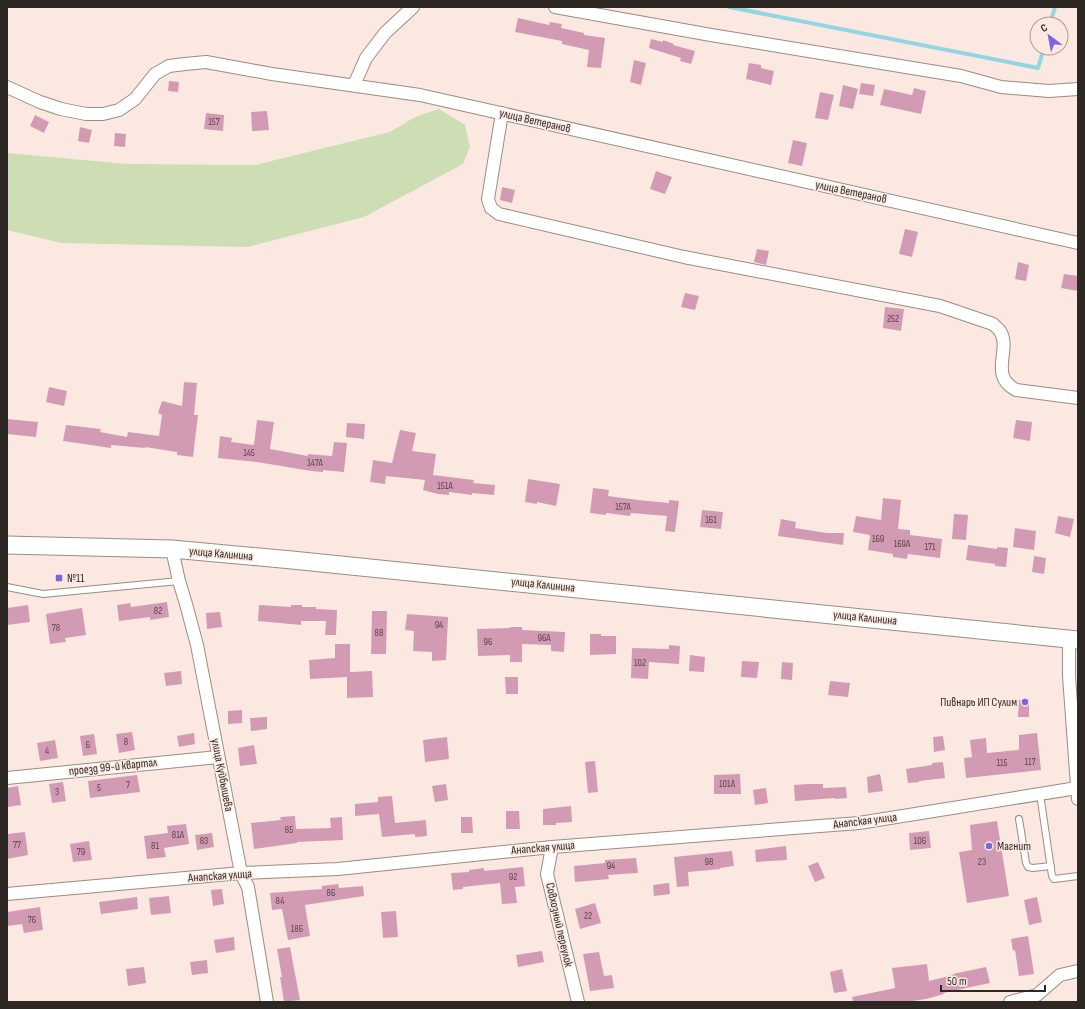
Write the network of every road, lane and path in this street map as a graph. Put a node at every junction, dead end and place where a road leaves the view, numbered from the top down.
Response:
1 (413, 7) edge
2 (555, 7) edge
3 (354, 85) junction
4 (7, 87) edge
5 (1078, 88) edge
6 (502, 113) junction
7 (1078, 243) edge
8 (1078, 398) edge
9 (7, 545) edge
10 (172, 549) junction
11 (179, 581) junction
12 (7, 587) edge
13 (1073, 639) edge
14 (1075, 724) edge
15 (218, 757) junction
16 (7, 778) edge
17 (1077, 793) edge
18 (1040, 794) junction
19 (1019, 819) dead end
20 (552, 847) junction
21 (1051, 866) junction
22 (241, 874) junction
23 (1078, 876) edge
24 (7, 894) edge
25 (1078, 971) edge
26 (267, 1002) edge
27 (578, 1002) edge
28 (1010, 1002) edge

1 - 3 street
2 - 5 street
3 - 4 street, улица Ветеранов
3 - 6 street, улица Ветеранов
6 - 7 street, улица Ветеранов
6 - 8 street
9 - 10 main road, улица Калинина
10 - 11 street, улица Куйбышева
10 - 13 main road, улица Калинина
11 - 12 lane
11 - 15 street, улица Куйбышева
13 - 14 street
14 - 17 street
15 - 16 street, проезд 99-й квартал
15 - 22 street, улица Куйбышева
17 - 18 street, Анапская улица
18 - 20 street, Анапская улица
18 - 21 lane
19 - 21 lane
20 - 22 street, Анапская улица
20 - 27 street, Совхозный переулок
21 - 23 lane
22 - 24 street, Анапская улица
22 - 26 street, улица Куйбышева
25 - 28 street

